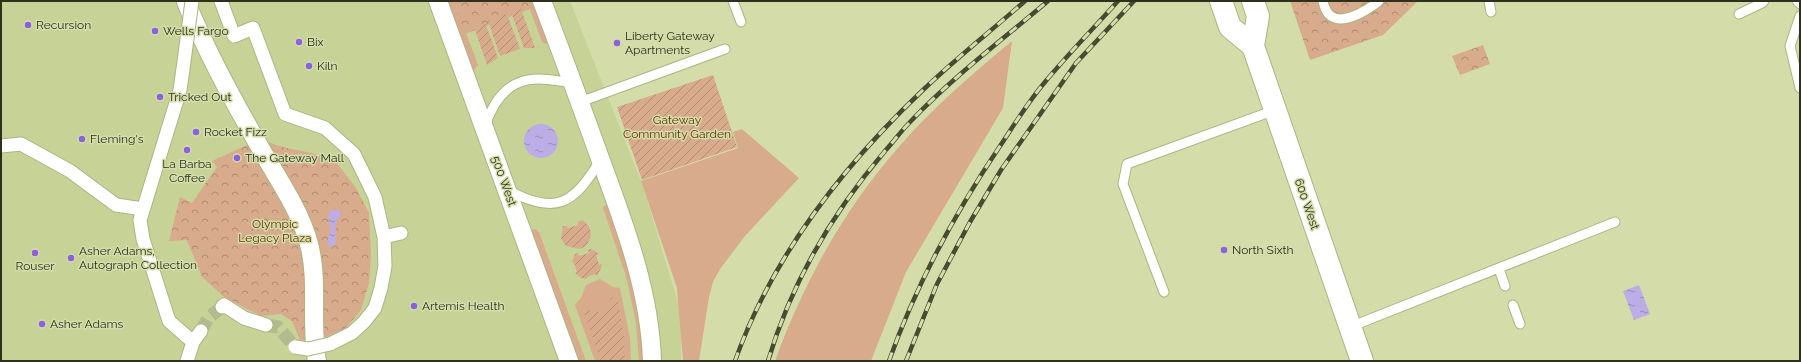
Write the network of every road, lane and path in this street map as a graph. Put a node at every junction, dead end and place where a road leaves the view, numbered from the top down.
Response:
1 (186, 1) edge
2 (192, 1) edge
3 (221, 1) edge
4 (438, 1) edge
5 (542, 1) edge
6 (733, 1) edge
7 (1221, 1) edge
8 (1253, 1) edge
9 (1323, 1) edge
10 (1379, 1) edge
11 (1489, 1) edge
12 (1764, 1) edge
13 (1797, 1) edge
14 (1800, 4) edge
15 (1491, 12) dead end
16 (1739, 14) dead end
17 (1800, 16) edge
18 (741, 22) dead end
19 (1253, 46) junction
20 (725, 49) dead end
21 (573, 84) junction
22 (1800, 88) edge
23 (580, 102) junction
24 (1275, 110) junction
25 (486, 134) junction
26 (1, 146) edge
27 (600, 159) junction
28 (507, 190) junction
29 (143, 208) junction
30 (1615, 222) dead end
31 (401, 233) dead end
32 (384, 240) junction
33 (1499, 269) junction
34 (1505, 286) dead end
35 (1164, 292) dead end
36 (1513, 305) dead end
37 (222, 307) dead end
38 (1520, 324) dead end
39 (266, 325) tunnel mouth
40 (1350, 327) junction
41 (201, 331) tunnel mouth
42 (193, 342) junction
43 (295, 347) dead end
44 (187, 361) edge
45 (317, 361) edge
46 (569, 361) edge
47 (652, 361) edge
48 (1362, 361) edge

1 - 45 street
2 - 29 street, bridge
3 - 32 street
4 - 25 street, 500 West
5 - 21 street
6 - 18 lane
7 - 19 street
8 - 19 street, 600 West
9 - 10 lane
11 - 15 lane
12 - 16 lane
13 - 14 lane
17 - 22 lane
19 - 24 street, 600 West
20 - 23 lane
21 - 23 street
21 - 25 lane
23 - 27 street
24 - 35 lane
24 - 40 street, 600 West
25 - 28 street, 500 West
26 - 29 street
27 - 28 lane
27 - 47 street
28 - 46 street, 500 West
29 - 42 street
30 - 33 lane
31 - 32 street
32 - 43 street, bridge
33 - 34 lane
33 - 40 lane
36 - 38 lane
37 - 39 street
40 - 48 street, 600 West
41 - 42 street
42 - 44 street

